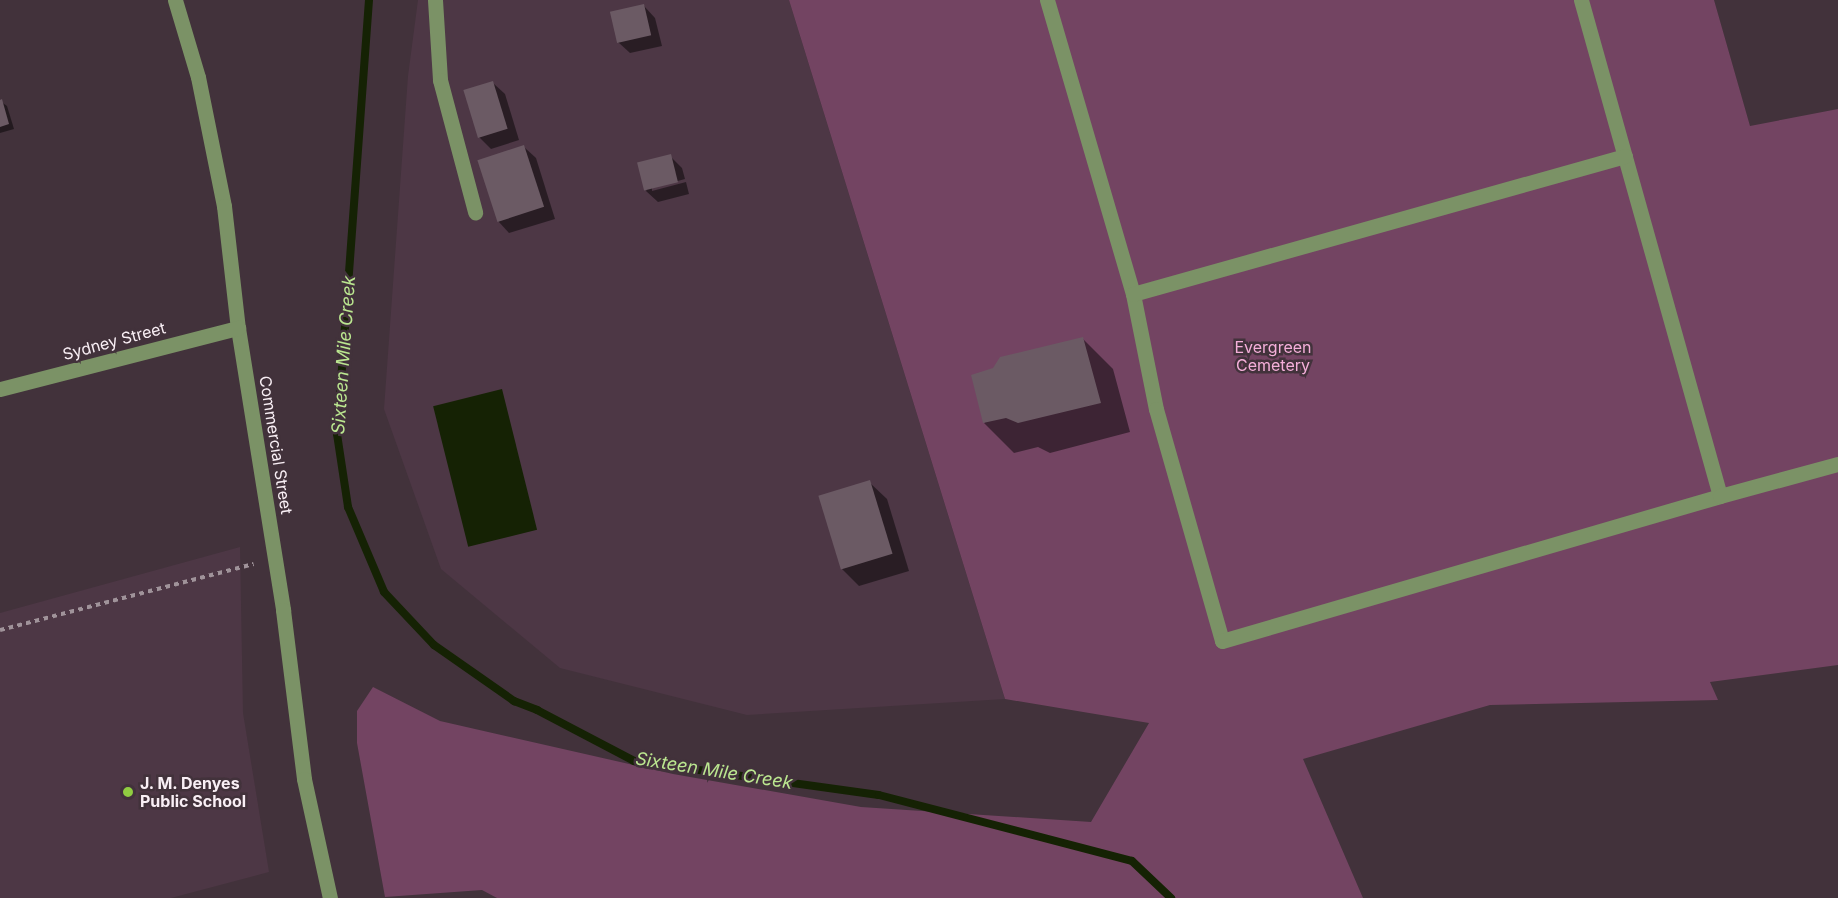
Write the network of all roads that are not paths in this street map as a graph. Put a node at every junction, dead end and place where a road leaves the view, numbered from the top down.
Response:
1 (175, 0) edge
2 (435, 0) edge
3 (1581, 0) edge
4 (1052, 1) edge
5 (1625, 156) junction
6 (475, 212) dead end
7 (1133, 294) junction
8 (238, 328) junction
9 (0, 389) edge
10 (1838, 464) edge
11 (1720, 496) junction
12 (330, 898) edge

1 - 8 street, Commercial Street
2 - 6 street
3 - 5 street
4 - 7 street
5 - 7 street
5 - 11 street
7 - 11 street
8 - 9 street, Sydney Street
8 - 12 street, Commercial Street
10 - 11 street

